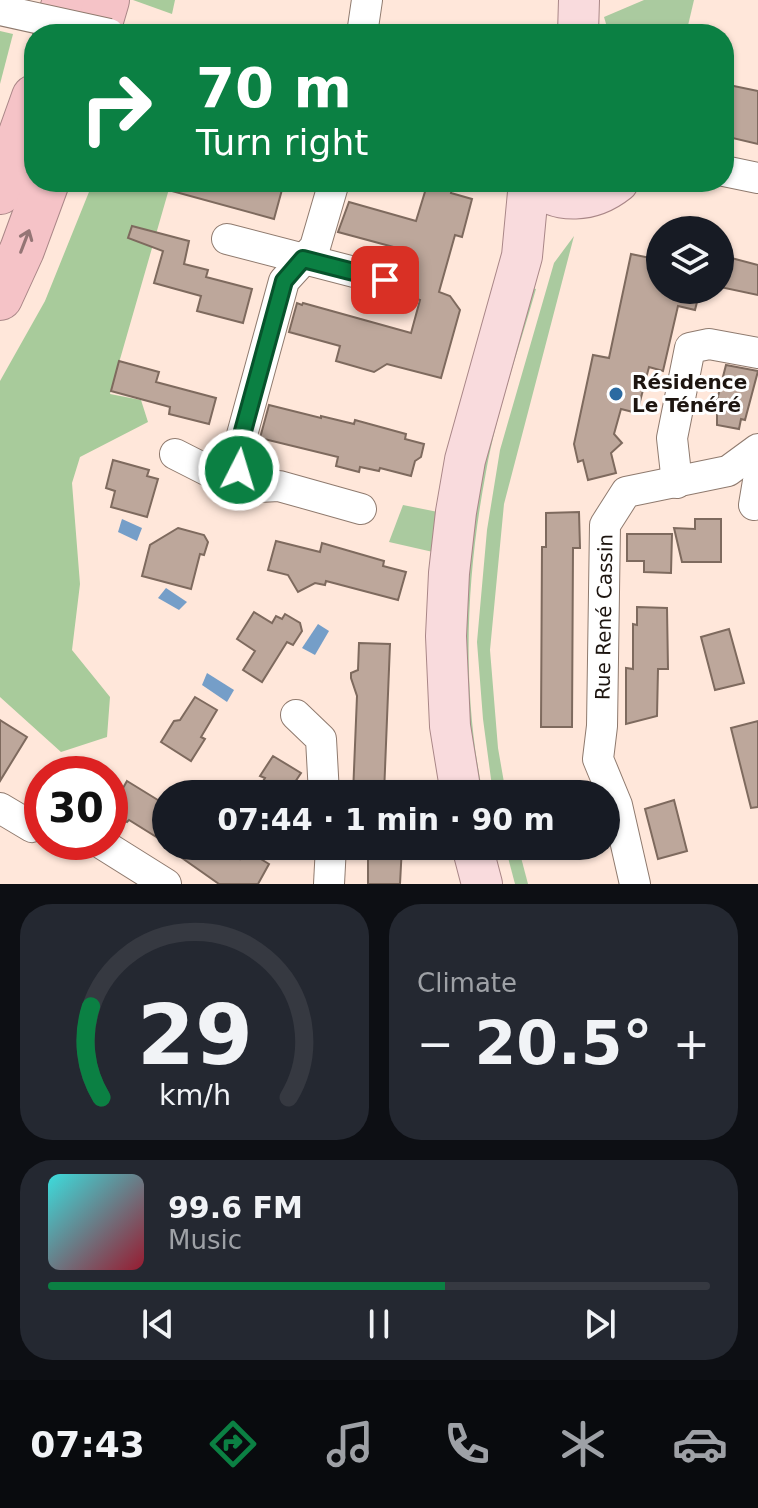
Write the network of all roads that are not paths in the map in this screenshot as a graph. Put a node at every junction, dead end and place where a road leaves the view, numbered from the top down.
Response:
1 (65, 0) edge
2 (107, 0) edge
3 (367, 0) edge
4 (562, 0) edge
5 (579, 0) edge
6 (0, 10) edge
7 (58, 24) edge
8 (64, 24) edge
9 (100, 24) edge
10 (363, 24) edge
11 (560, 24) edge
12 (578, 24) edge
13 (24, 125) edge
14 (734, 173) edge
15 (758, 178) edge
16 (0, 192) edge
17 (43, 192) edge
18 (331, 192) edge
19 (530, 192) edge
20 (547, 192) edge
21 (604, 192) edge
22 (573, 200) junction
23 (227, 239) dead end
24 (522, 256) junction
25 (303, 259) junction
26 (385, 280) dead end
27 (0, 298) edge
28 (758, 353) edge
29 (758, 449) edge
30 (175, 454) dead end
31 (677, 483) junction
32 (242, 488) junction
33 (361, 509) dead end
34 (296, 715) dead end
35 (323, 780) edge
36 (459, 780) edge
37 (0, 808) edge
38 (24, 822) edge
39 (128, 860) edge
40 (330, 860) edge
41 (476, 860) edge
42 (166, 884) edge
43 (329, 884) edge
44 (482, 884) edge
45 (635, 884) edge

1 - 7 highway
2 - 9 highway
3 - 10 street
4 - 11 main road
5 - 12 main road
6 - 8 street, bridge
13 - 16 highway
14 - 15 street
27 -> 17 highway
18 - 25 street
19 - 24 main road
20 - 22 main road
21 - 22 main road
22 - 24 main road
23 - 25 street
24 - 36 main road
25 - 26 street
25 - 32 street
28 - 31 street
29 - 31 street, Rue René Cassin
30 - 32 street
31 - 45 street, Rue René Cassin
32 - 33 street
34 - 35 street
37 - 38 street
39 - 42 street
40 - 43 street
41 - 44 main road

